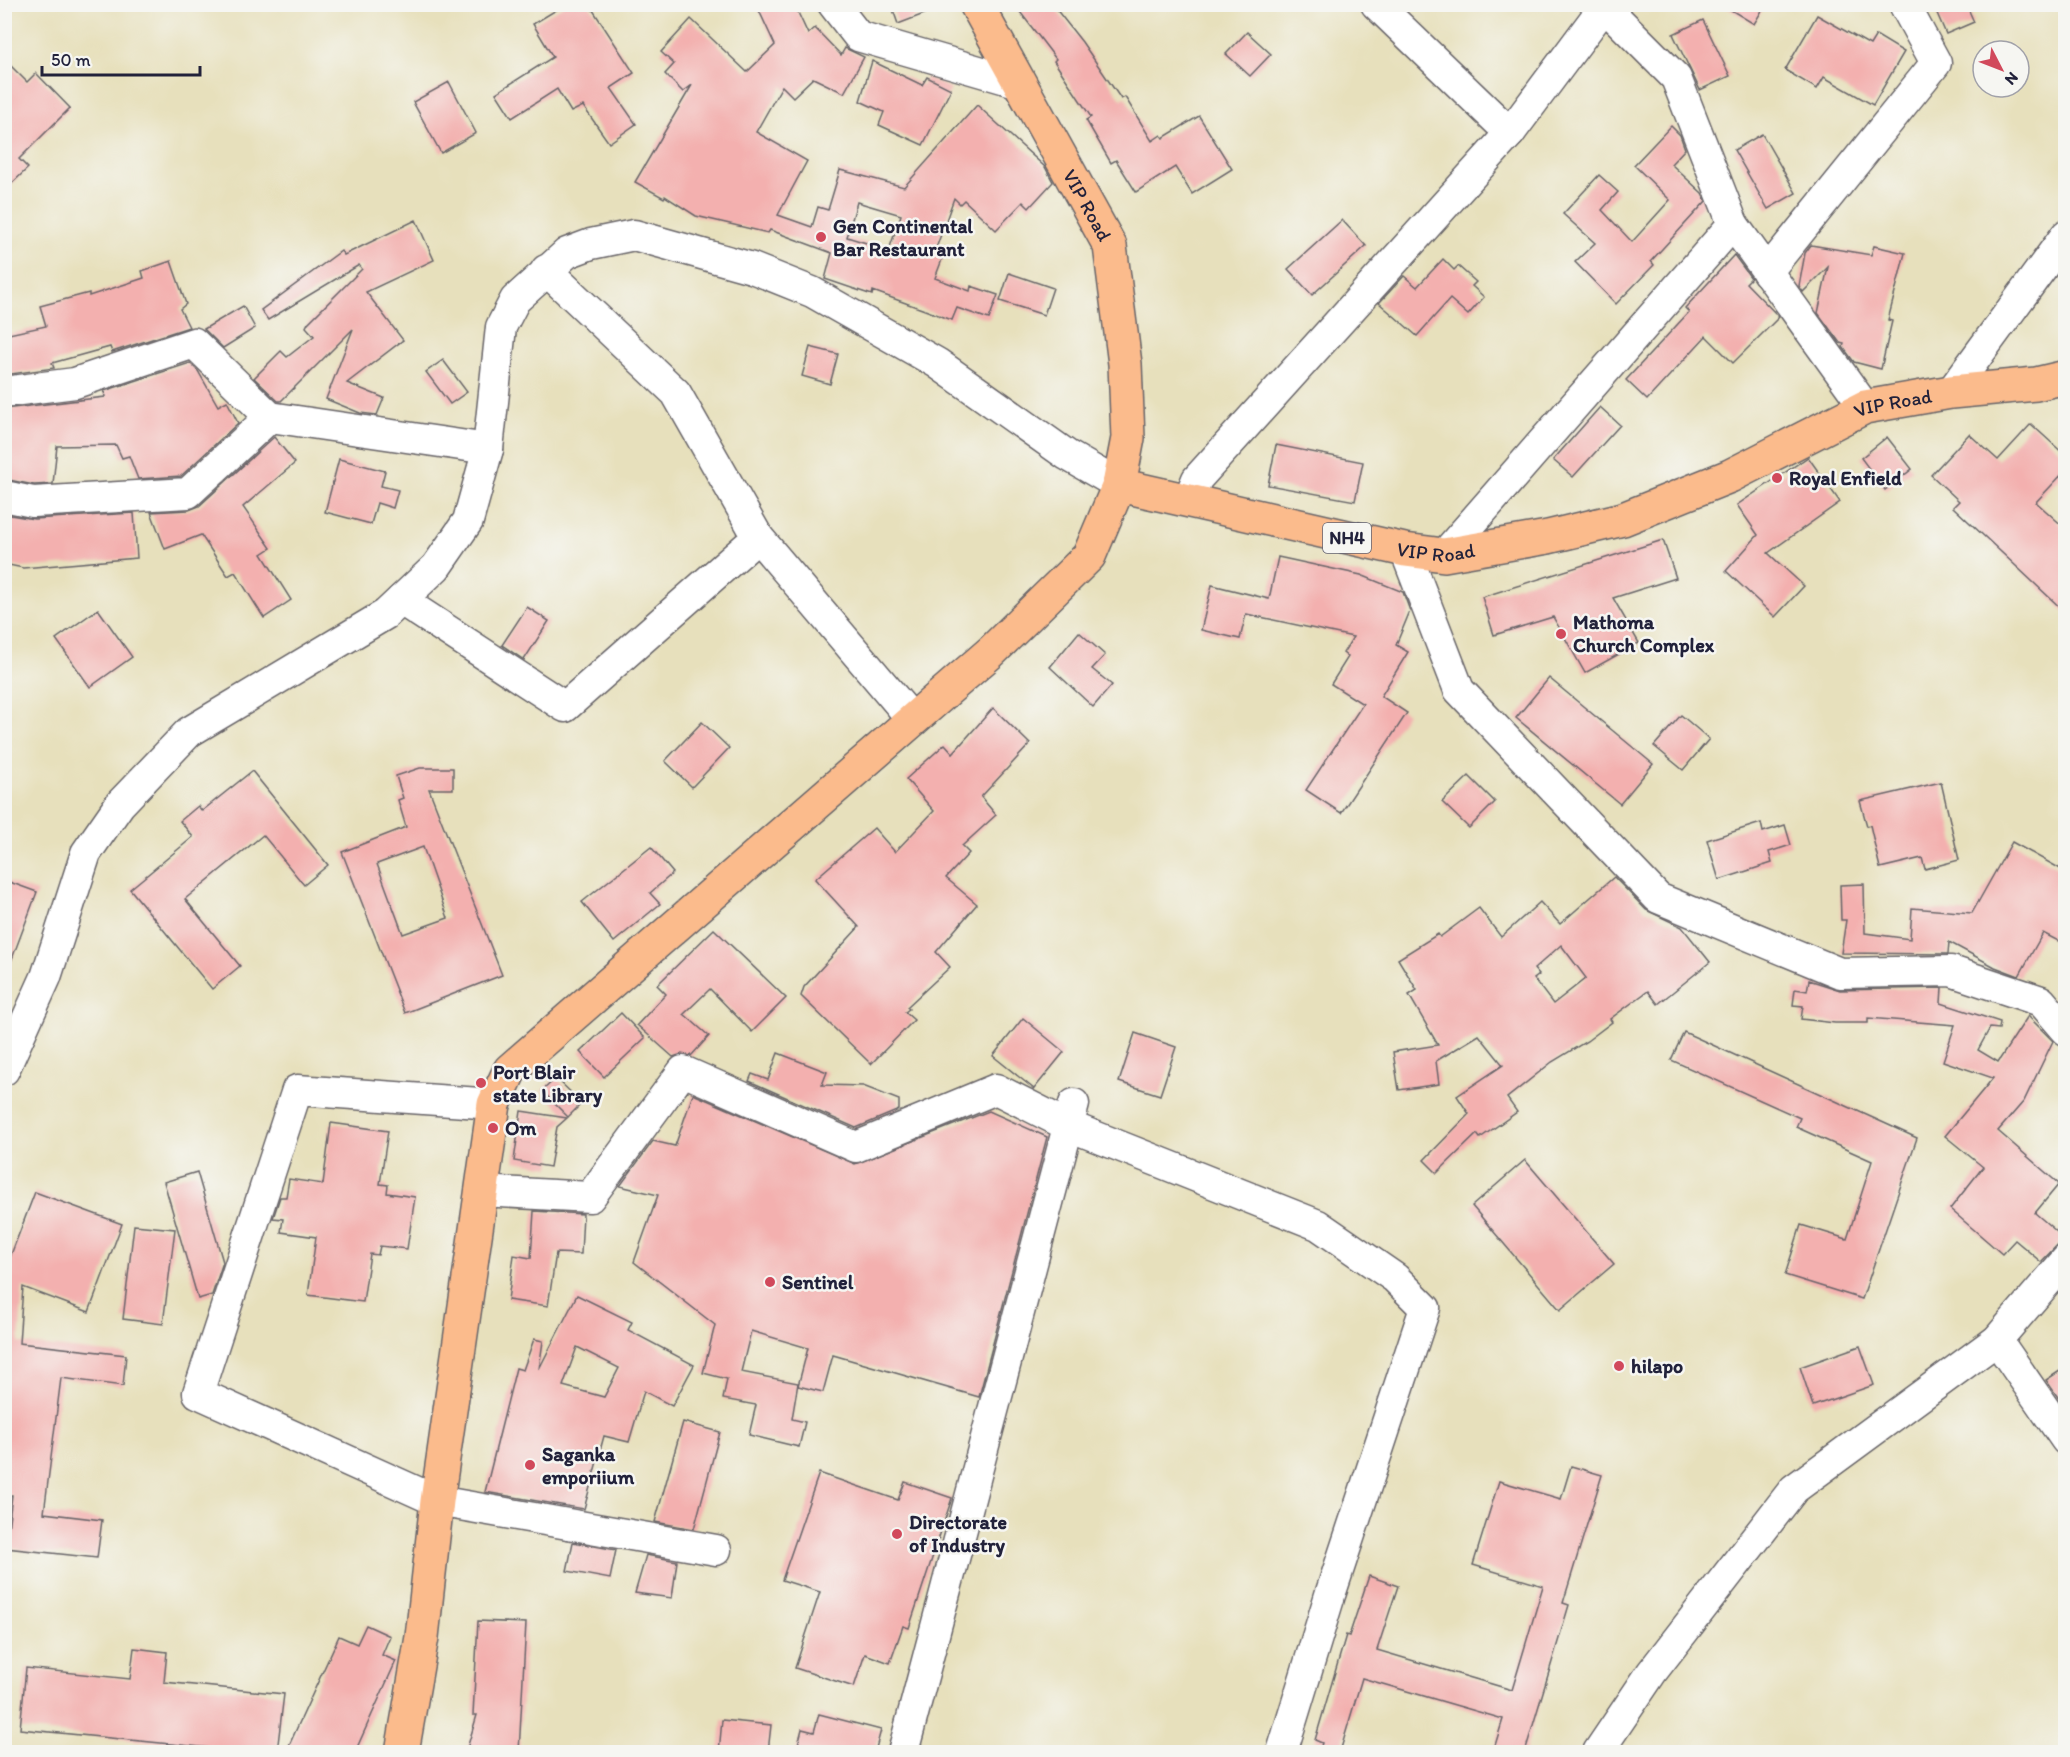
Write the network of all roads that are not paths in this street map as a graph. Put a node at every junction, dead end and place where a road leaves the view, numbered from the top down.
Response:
1 (833, 4) edge
2 (976, 4) edge
3 (1376, 4) edge
4 (1904, 4) edge
5 (1606, 6) edge
6 (1020, 83) junction
7 (1510, 133) junction
8 (1732, 224) junction
9 (2066, 235) edge
10 (546, 270) junction
11 (1767, 272) junction
12 (2066, 377) edge
13 (4, 392) edge
14 (1951, 392) junction
15 (1865, 407) junction
16 (270, 417) junction
17 (488, 449) junction
18 (1119, 485) junction
19 (4, 496) edge
20 (1188, 501) junction
21 (758, 537) junction
22 (1405, 550) junction
23 (1444, 555) junction
24 (401, 600) junction
25 (912, 720) junction
26 (2066, 1030) edge
27 (4, 1070) edge
28 (494, 1104) junction
29 (1071, 1115) junction
30 (481, 1191) junction
31 (2066, 1260) edge
32 (1997, 1340) junction
33 (2066, 1440) edge
34 (437, 1501) junction
35 (716, 1550) dead end
36 (402, 1752) edge
37 (903, 1752) edge
38 (1282, 1752) edge
39 (1598, 1752) edge

1 - 6 street
2 - 6 main road, VIP Road
3 - 7 street
4 - 11 street
5 - 7 street
5 - 8 street
6 - 18 main road, VIP Road
7 - 20 street
8 - 11 street
8 - 23 street
9 - 14 street
10 - 17 street
10 - 18 street
10 - 21 street
11 - 15 street
12 - 14 main road, VIP Road / NH4
13 - 16 street
14 - 15 main road, VIP Road / NH4
15 - 23 main road, VIP Road / NH4
16 - 17 street
16 - 19 street
17 - 24 street
18 - 20 main road, VIP Road / NH4
18 - 25 main road
20 - 22 main road, VIP Road / NH4
21 - 24 street
21 - 25 street
22 - 23 main road, VIP Road / NH4
22 - 26 street
24 - 27 street
25 - 28 main road
28 - 30 main road
28 - 34 street
29 - 30 street
29 - 37 street
29 - 38 street
30 - 34 main road
31 - 32 street
32 - 33 street
32 - 39 street
34 - 35 street
34 - 36 main road

